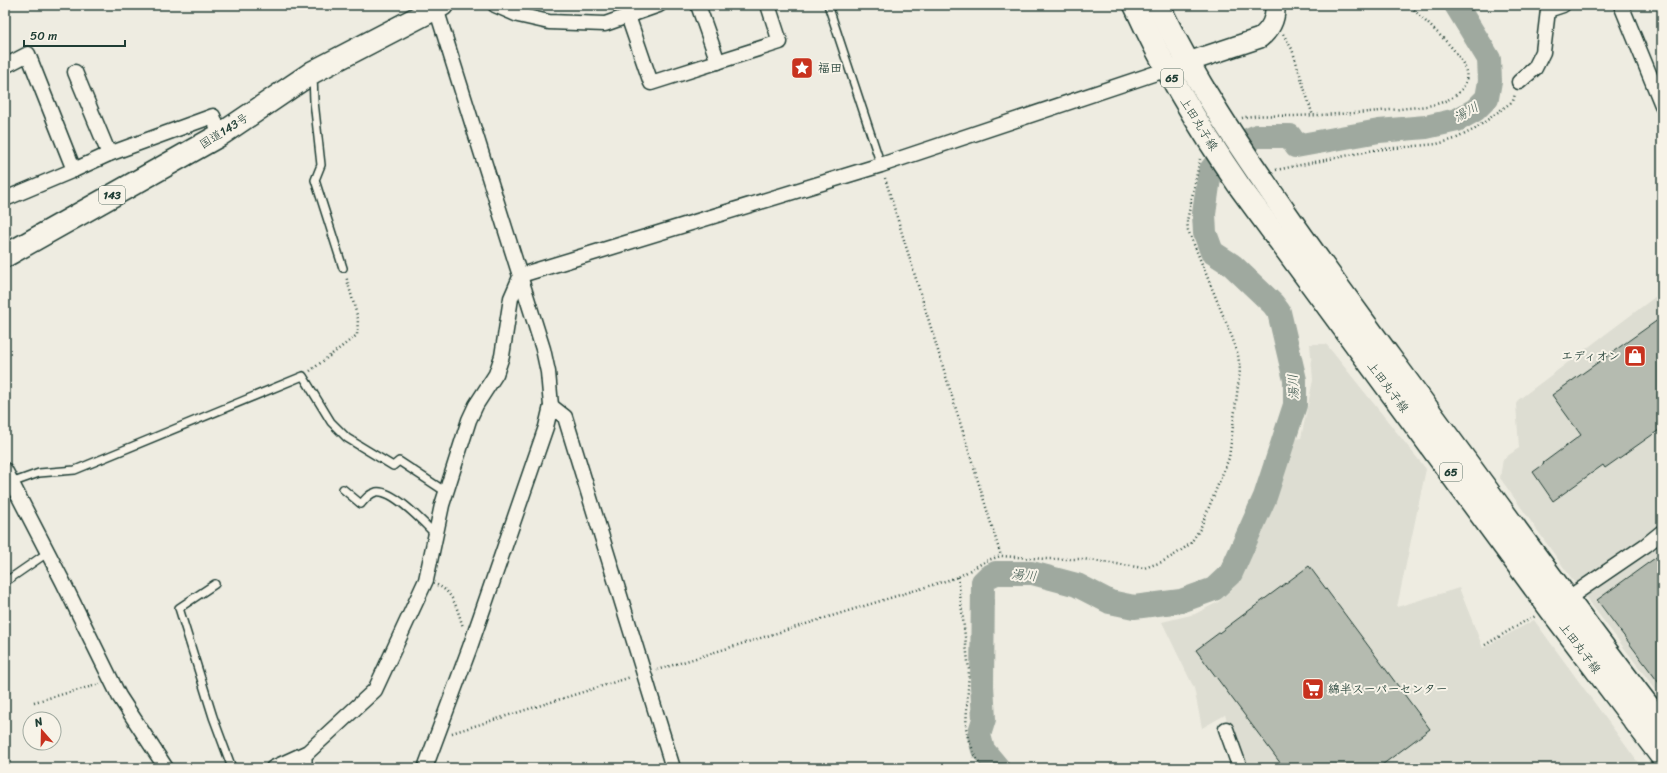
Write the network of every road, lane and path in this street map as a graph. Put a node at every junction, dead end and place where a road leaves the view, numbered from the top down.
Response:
1 (495, 5) edge
2 (659, 5) edge
3 (698, 5) edge
4 (768, 5) edge
5 (828, 5) edge
6 (1135, 5) edge
7 (1158, 5) edge
8 (1410, 5) edge
9 (1563, 5) edge
10 (1621, 5) edge
11 (437, 6) edge
12 (1274, 14) edge
13 (628, 16) junction
14 (718, 62) junction
15 (1188, 62) junction
16 (5, 66) edge
17 (1167, 69) junction
18 (75, 72) dead end
19 (313, 72) junction
20 (1520, 82) joint
21 (1662, 106) edge
22 (1313, 116) junction
23 (1228, 130) junction
24 (220, 135) junction
25 (1212, 146) junction
26 (109, 154) junction
27 (881, 165) junction
28 (74, 170) junction
29 (1259, 176) junction
30 (5, 199) edge
31 (5, 256) edge
32 (343, 268) joint
33 (521, 275) junction
34 (303, 376) junction
35 (551, 406) junction
36 (5, 470) edge
37 (8, 484) edge
38 (343, 489) dead end
39 (446, 492) junction
40 (1662, 532) edge
41 (436, 534) junction
42 (47, 553) junction
43 (1001, 556) junction
44 (958, 577) junction
45 (426, 580) junction
46 (5, 582) edge
47 (215, 584) dead end
48 (1559, 604) junction
49 (1485, 644) dead end
50 (470, 647) junction
51 (643, 674) junction
52 (112, 681) junction
53 (34, 702) dead end
54 (1662, 724) edge
55 (1226, 729) dead end
56 (435, 738) junction
57 (308, 752) junction
58 (1662, 757) edge
59 (166, 768) edge
60 (232, 768) edge
61 (273, 768) edge
62 (308, 768) edge
63 (425, 768) edge
64 (673, 768) edge
65 (981, 768) edge
66 (1240, 768) edge

1 - 13 street
2 - 13 street
3 - 14 street
4 - 14 street
5 - 27 lane
6 - 17 main road, 上田丸子線 / 65
7 - 15 main road, 上田丸子線 / 65
8 - 22 path
9 - 20 street
10 - 21 street
11 - 19 main road, 国道143号 / 143
11 - 33 street
12 - 15 street
12 - 22 path
13 - 14 street
15 - 17 street
15 - 23 main road, 上田丸子線 / 65
16 - 28 street
17 - 25 main road, 上田丸子線 / 65
17 - 27 street
18 - 26 street
19 - 24 main road, 国道143号 / 143
19 - 32 lane
20 - 29 path
22 - 23 path
23 - 29 main road, 上田丸子線 / 65
24 - 26 street
24 - 31 main road, 国道143号 / 143
25 - 43 path
25 - 48 main road, 上田丸子線 / 65
26 - 28 street
27 - 33 street
27 - 43 path
28 - 30 street
29 - 48 main road, 上田丸子線 / 65
32 - 34 path
33 - 35 street
33 - 39 street
34 - 37 lane
34 - 39 lane
35 - 50 street
35 - 51 street
36 - 37 street
37 - 42 street
38 - 41 lane
39 - 41 street
40 - 48 street
41 - 45 street
42 - 46 lane
42 - 52 street
43 - 44 path
44 - 51 path
44 - 65 path
45 - 50 path
45 - 57 street
47 - 60 lane
48 - 49 path
48 - 54 main road, 上田丸子線 / 65
48 - 58 main road, 上田丸子線 / 65
50 - 56 street
51 - 56 path
51 - 64 street
52 - 53 path
52 - 59 street
55 - 66 street
56 - 63 street
57 - 61 street
57 - 62 lane

